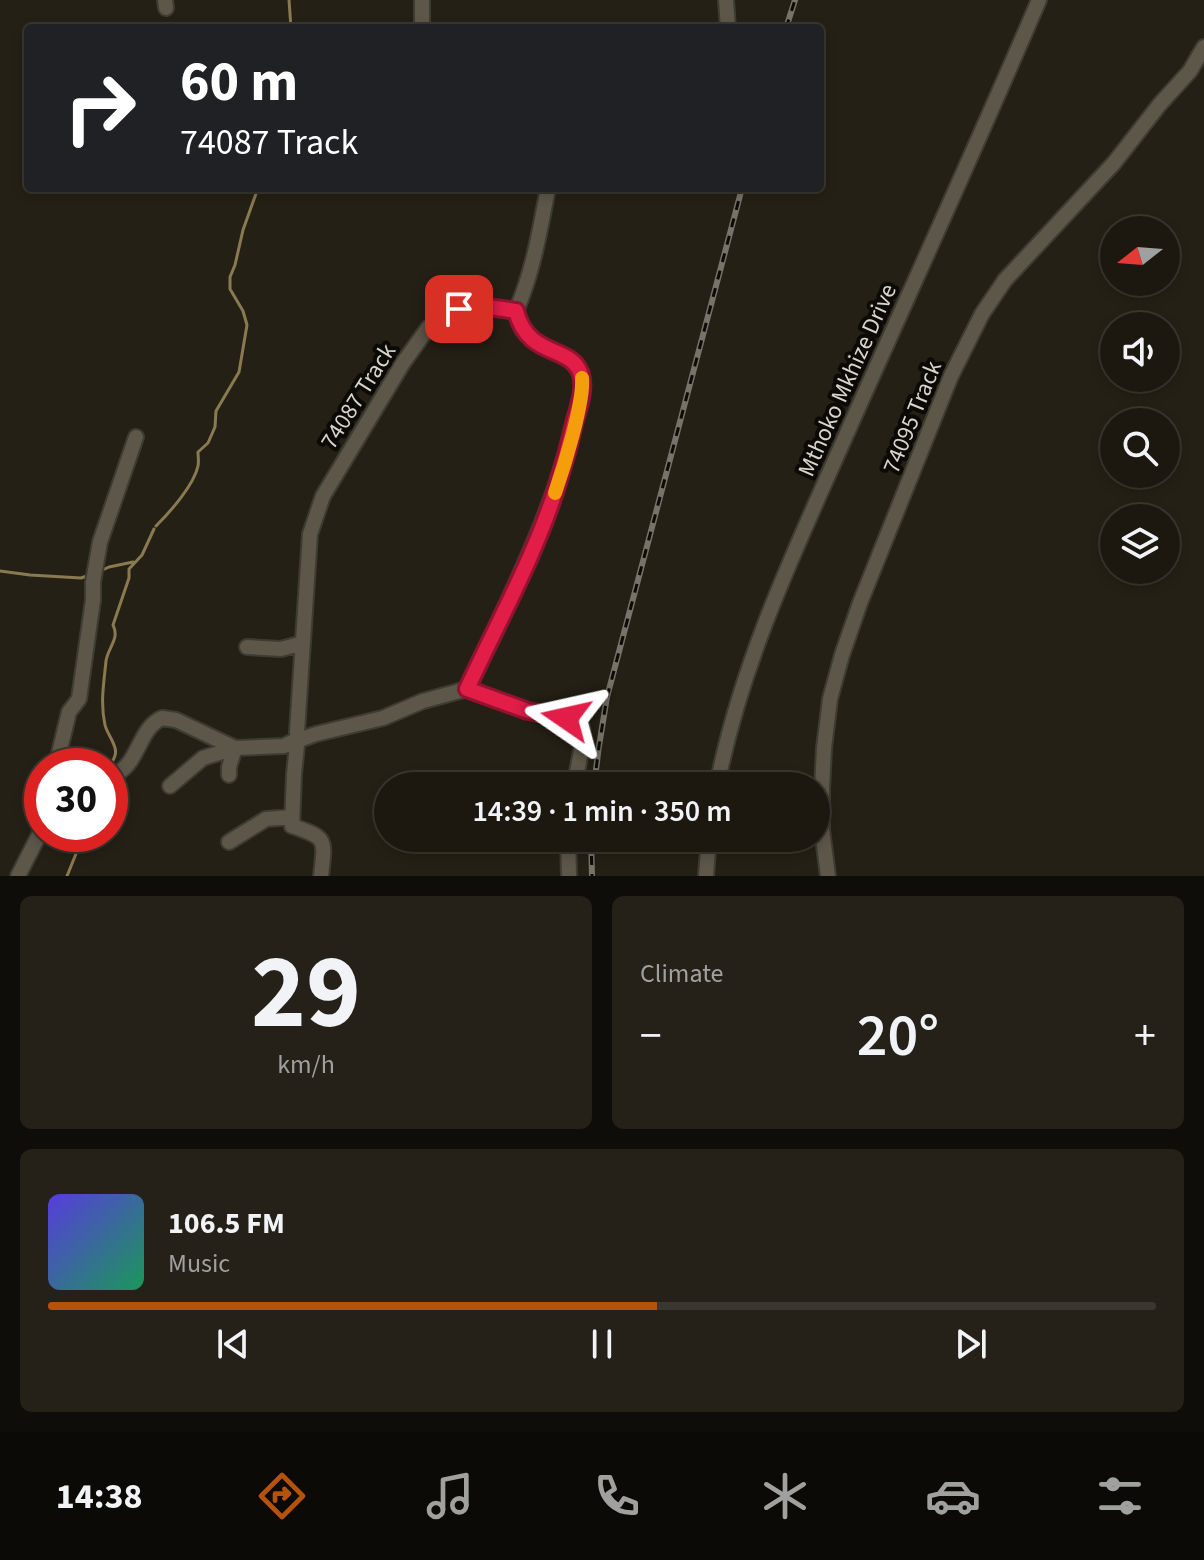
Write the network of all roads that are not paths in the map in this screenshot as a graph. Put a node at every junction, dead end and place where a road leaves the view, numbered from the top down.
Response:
1 (422, 0) edge
2 (726, 0) edge
3 (1039, 0) edge
4 (422, 24) edge
5 (728, 24) edge
6 (1204, 47) edge
7 (547, 192) edge
8 (516, 311) junction
9 (136, 437) dead end
10 (303, 643) junction
11 (247, 647) dead end
12 (467, 689) junction
13 (298, 736) junction
14 (60, 748) edge
15 (235, 748) junction
16 (128, 763) edge
17 (577, 772) edge
18 (720, 772) edge
19 (229, 775) dead end
20 (170, 786) dead end
21 (292, 817) junction
22 (229, 842) dead end
23 (30, 852) edge
24 (568, 852) edge
25 (708, 852) edge
26 (18, 876) edge
27 (321, 876) edge
28 (569, 876) edge
29 (706, 876) edge
30 (828, 876) edge

1 - 4 street
2 - 5 street
3 - 18 street, Mthoko Mkhize Drive
6 - 30 street, 74095 Track
7 - 8 street
8 - 10 street, 74087 Track
8 - 12 street
9 - 14 street
10 - 11 street
10 - 13 street, 74087 Track
12 - 13 street
12 - 17 street
13 - 15 street
13 - 21 street, 74087 Track
15 - 16 street
15 - 19 street
15 - 20 street
21 - 22 street
21 - 27 street
23 - 26 street
24 - 28 street
25 - 29 street

